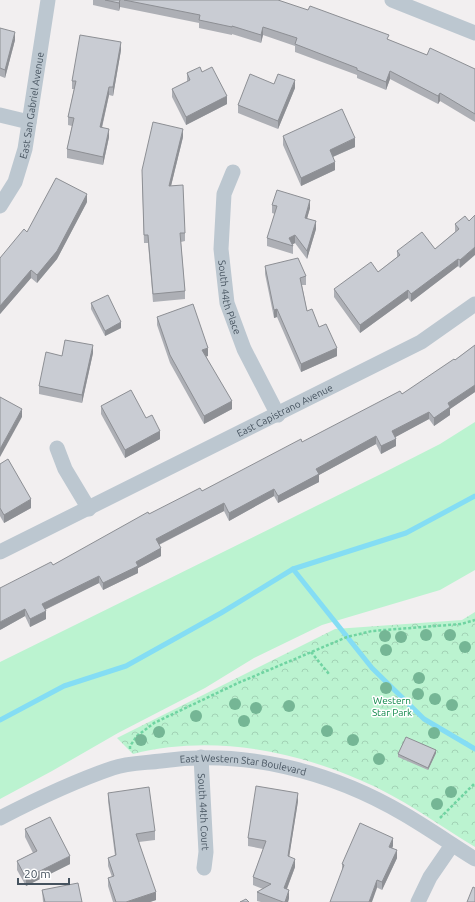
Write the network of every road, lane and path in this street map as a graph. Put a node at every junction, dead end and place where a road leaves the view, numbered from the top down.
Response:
1 (48, 0) edge
2 (392, 0) edge
3 (475, 33) edge
4 (0, 115) edge
5 (29, 122) junction
6 (233, 172) dead end
7 (0, 206) edge
8 (475, 304) edge
9 (278, 415) junction
10 (57, 448) dead end
11 (90, 509) junction
12 (0, 552) edge
13 (475, 620) edge
14 (311, 652) junction
15 (329, 674) dead end
16 (201, 757) junction
17 (134, 765) junction
18 (475, 783) edge
19 (0, 818) edge
20 (439, 819) dead end
21 (452, 845) junction
22 (475, 859) edge
23 (204, 868) dead end
24 (418, 902) edge

1 - 5 street, East San Gabriel Avenue
2 - 3 street
4 - 5 street
5 - 7 street, East San Gabriel Avenue
6 - 9 street, South 44th Place
8 - 9 street, East Capistrano Avenue
9 - 11 street, East Capistrano Avenue
10 - 11 street
11 - 12 street, East Capistrano Avenue
13 - 14 path
14 - 15 path
14 - 17 path
16 - 17 street, East Western Star Boulevard
16 - 21 street, East Western Star Boulevard
16 - 23 street, South 44th Court
17 - 19 street, East Western Star Boulevard
18 - 20 path
21 - 22 street, East Western Star Boulevard
21 - 24 street

